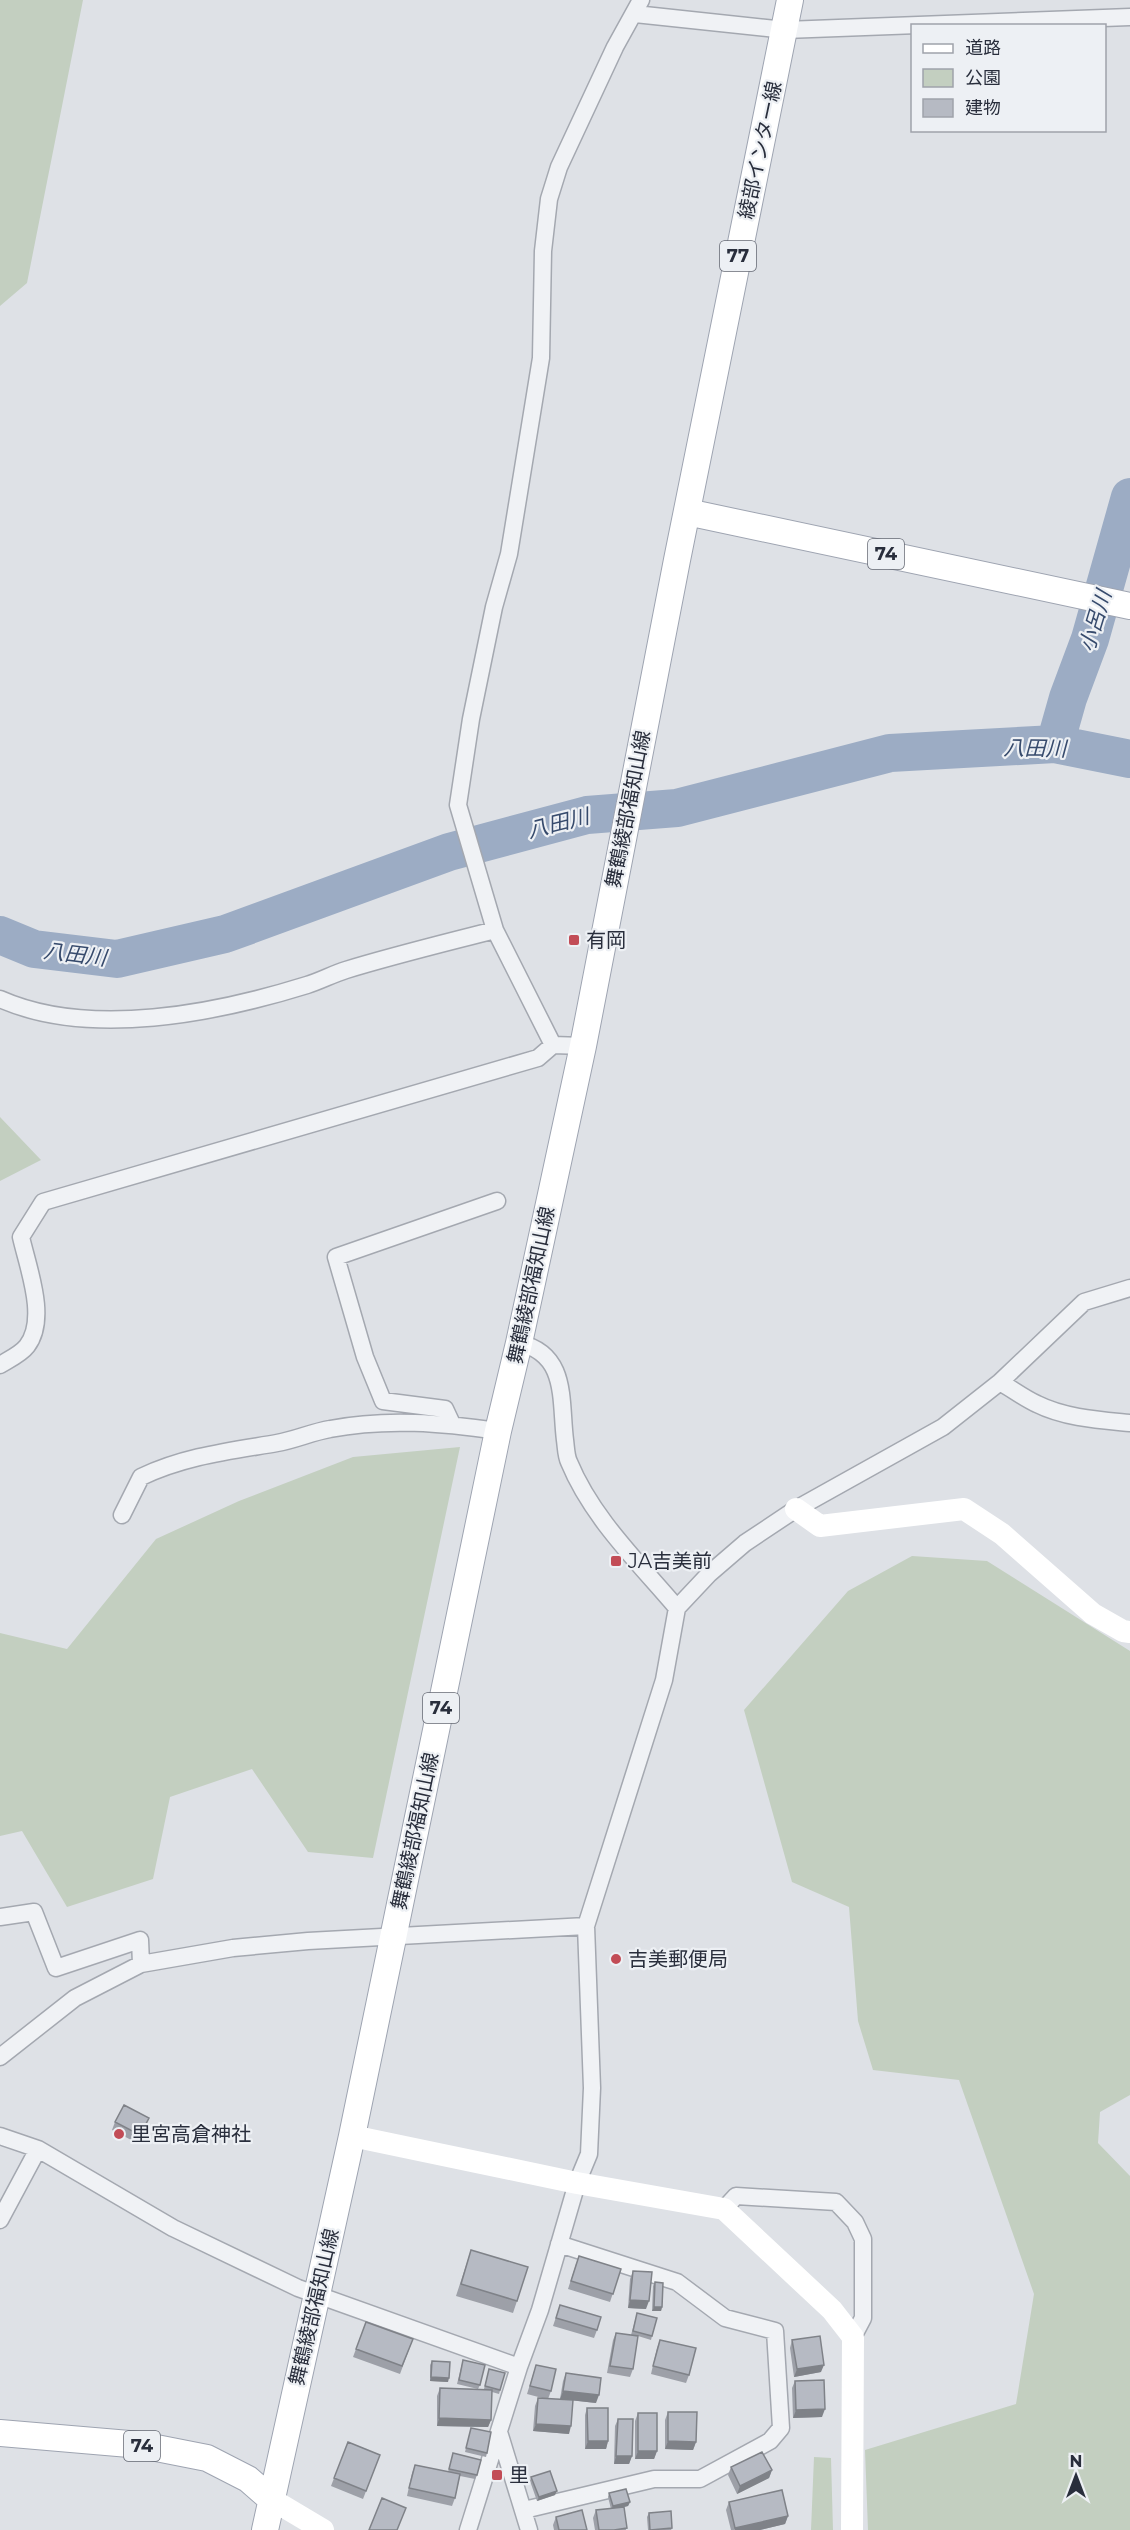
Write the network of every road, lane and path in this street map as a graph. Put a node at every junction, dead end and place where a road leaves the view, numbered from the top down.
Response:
1 (790, 0) edge
2 (638, 7) edge
3 (1130, 17) edge
4 (944, 24) edge
5 (911, 25) edge
6 (785, 30) junction
7 (687, 512) junction
8 (1130, 606) edge
9 (495, 930) junction
10 (0, 999) edge
11 (553, 1045) junction
12 (583, 1046) junction
13 (497, 1201) dead end
14 (1130, 1288) edge
15 (519, 1343) junction
16 (0, 1365) edge
17 (1000, 1382) junction
18 (1130, 1423) edge
19 (452, 1424) junction
20 (498, 1431) junction
21 (796, 1509) junction
22 (122, 1515) dead end
23 (677, 1608) junction
24 (1130, 1632) edge
25 (0, 1917) edge
26 (586, 1926) junction
27 (393, 1936) junction
28 (141, 1964) junction
29 (0, 2057) edge
30 (0, 2136) edge
31 (352, 2136) junction
32 (38, 2149) junction
33 (577, 2183) junction
34 (724, 2209) junction
35 (0, 2220) edge
36 (559, 2244) junction
37 (317, 2294) junction
38 (853, 2337) junction
39 (519, 2367) junction
40 (499, 2432) junction
41 (0, 2433) edge
42 (271, 2499) junction
43 (524, 2510) junction
44 (265, 2530) edge
45 (323, 2530) edge
46 (468, 2530) edge
47 (529, 2530) edge
48 (852, 2530) edge

1 - 6 main road, 綾部インター線 / 77
2 - 6 street
2 - 9 street
3 - 4 street
5 - 6 street
6 - 7 main road, 綾部インター線 / 77
7 - 8 main road, 74
7 - 12 main road, 舞鶴綾部福知山線 / 74
9 - 10 street
9 - 11 street
11 - 12 street
11 - 16 street
12 - 15 main road, 舞鶴綾部福知山線 / 74
13 - 19 street
14 - 17 street
15 - 20 main road, 舞鶴綾部福知山線 / 74
15 - 23 street
17 - 18 street
17 - 21 street
19 - 20 street
19 - 22 street
20 - 27 main road, 舞鶴綾部福知山線 / 74
21 - 23 street
21 - 24 street
23 - 26 street
25 - 28 street
26 - 27 street
26 - 33 street
27 - 28 street
27 - 31 main road, 舞鶴綾部福知山線 / 74
28 - 29 street
30 - 32 street
31 - 33 street
31 - 37 main road, 舞鶴綾部福知山線 / 74
32 - 35 street
32 - 37 street
33 - 34 street
33 - 36 street
34 - 38 street
34 - 38 street
36 - 39 street
36 - 43 street
37 - 39 street
37 - 42 main road, 舞鶴綾部福知山線 / 74
38 - 48 street
39 - 40 street
40 - 43 street
40 - 46 street
41 - 42 main road, 74
42 - 44 main road, 舞鶴綾部福知山線 / 74
42 - 45 street
43 - 47 street

